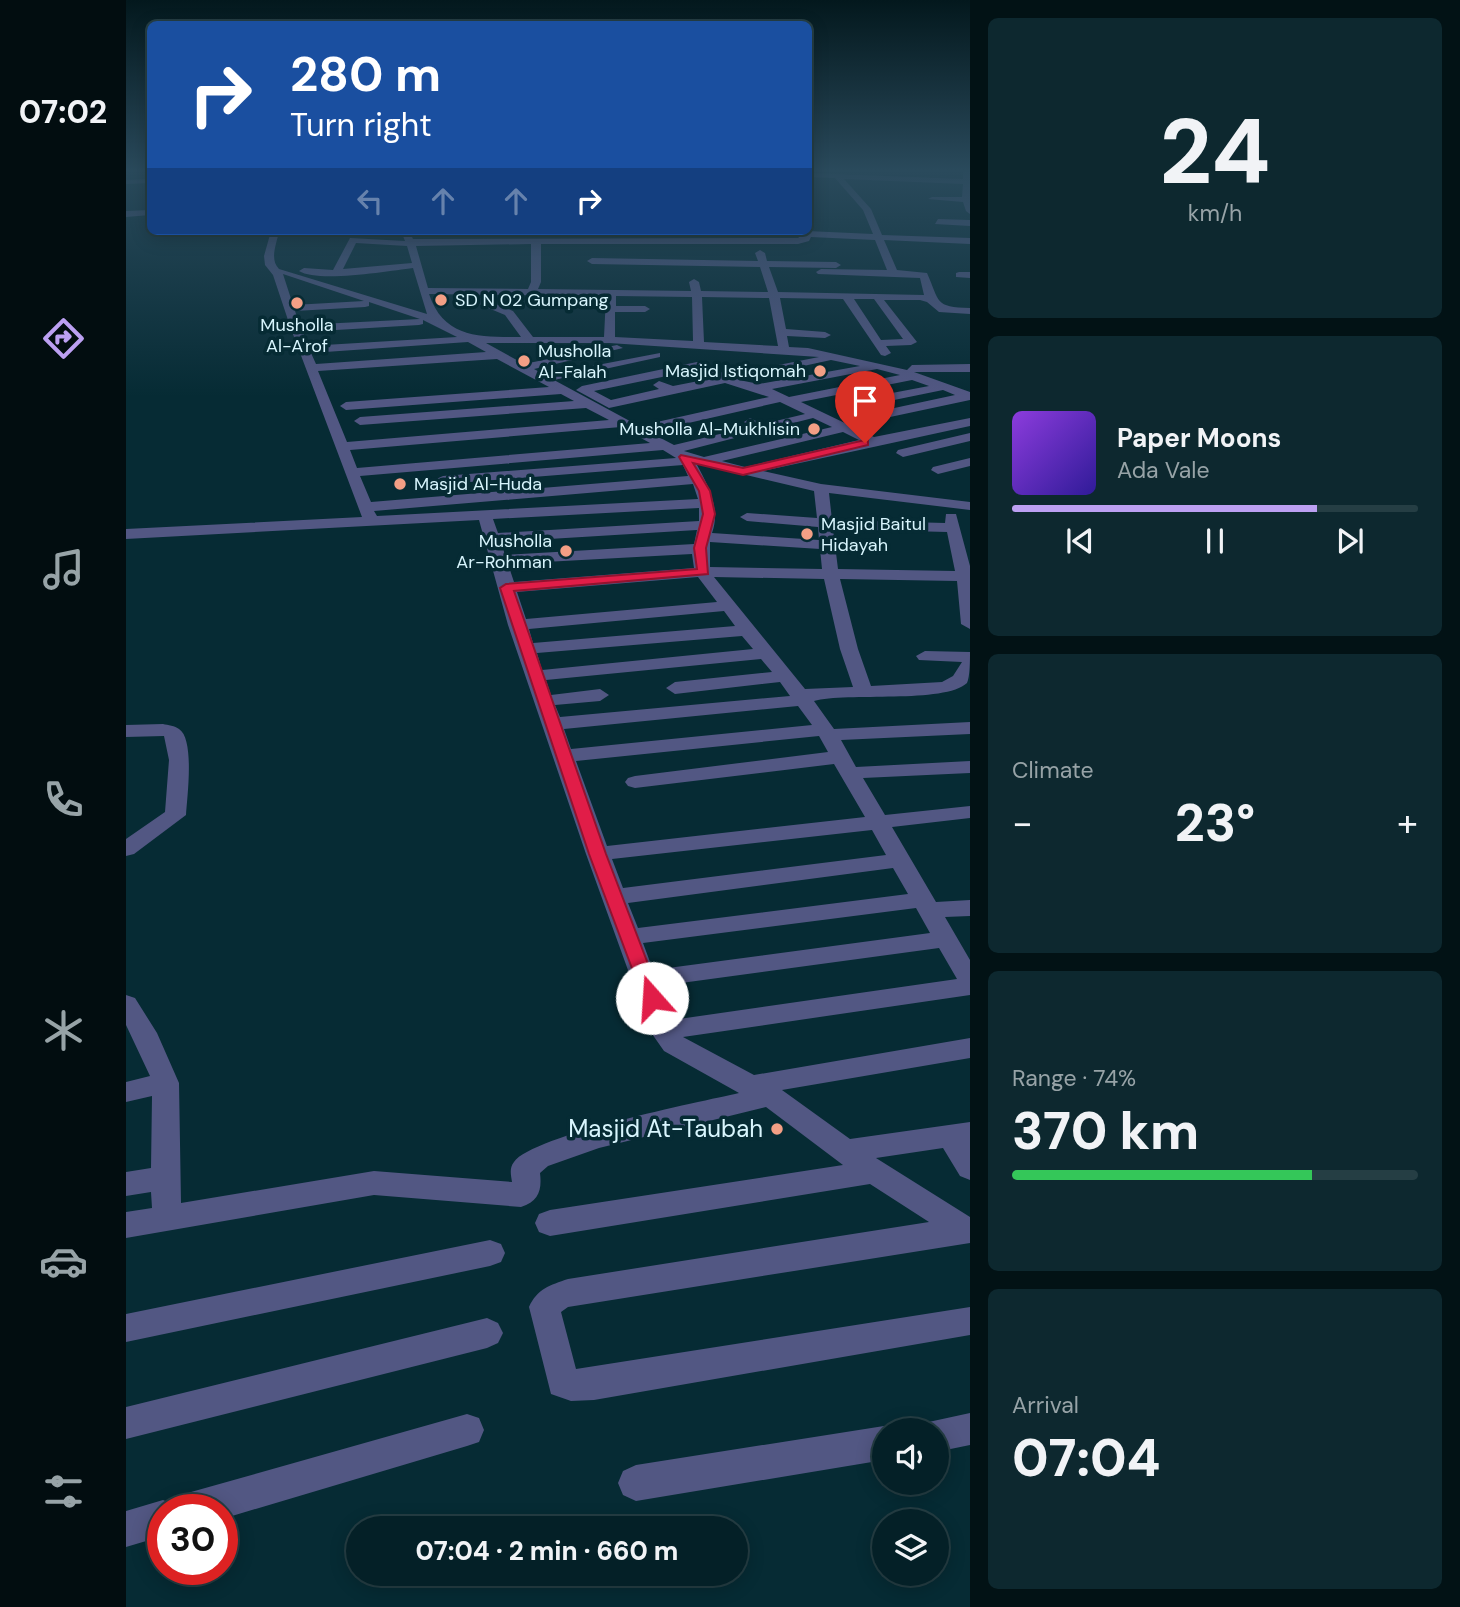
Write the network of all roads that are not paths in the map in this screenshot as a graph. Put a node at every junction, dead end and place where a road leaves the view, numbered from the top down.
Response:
1 (271, 247) edge
2 (346, 247) edge
3 (412, 247) edge
4 (536, 247) edge
5 (591, 247) edge
6 (803, 247) edge
7 (884, 247) edge
8 (592, 261) junction
9 (691, 263) junction
10 (764, 263) junction
11 (799, 264) junction
12 (416, 265) junction
13 (836, 265) dead end
14 (278, 271) junction
15 (598, 272) dead end
16 (336, 273) junction
17 (744, 273) dead end
18 (893, 274) junction
19 (611, 282) dead end
20 (426, 291) junction
21 (462, 292) junction
22 (532, 293) junction
23 (614, 293) junction
24 (696, 295) junction
25 (774, 296) junction
26 (847, 296) junction
27 (877, 297) junction
28 (930, 299) junction
29 (378, 303) junction
30 (611, 309) junction
31 (645, 309) dead end
32 (970, 311) edge
33 (406, 312) junction
34 (293, 319) junction
35 (435, 321) junction
36 (780, 332) junction
37 (825, 335) dead end
38 (528, 338) junction
39 (471, 340) junction
40 (609, 340) junction
41 (630, 343) junction
42 (879, 343) junction
43 (698, 344) junction
44 (784, 349) junction
45 (304, 350) junction
46 (808, 351) junction
47 (502, 355) junction
48 (656, 355) junction
49 (840, 356) junction
50 (668, 361) dead end
51 (311, 368) junction
52 (523, 368) junction
53 (888, 368) junction
54 (970, 368) edge
55 (709, 369) junction
56 (830, 375) junction
57 (642, 376) junction
58 (916, 376) junction
59 (544, 379) junction
60 (727, 379) junction
61 (856, 387) junction
62 (944, 387) junction
63 (759, 388) junction
64 (564, 390) junction
65 (672, 390) junction
66 (785, 399) junction
67 (970, 399) edge
68 (588, 400) junction
69 (761, 402) junction
70 (855, 404) dead end
71 (346, 407) dead end
72 (726, 410) junction
73 (876, 416) dead end
74 (689, 419) junction
75 (359, 421) dead end
76 (970, 422) edge
77 (630, 427) junction
78 (654, 427) junction
79 (761, 428) junction
80 (849, 430) junction
81 (725, 437) junction
82 (970, 438) edge
83 (872, 441) junction
84 (341, 447) junction
85 (903, 453) dead end
86 (683, 454) junction
87 (970, 462) edge
88 (939, 470) dead end
89 (354, 472) junction
90 (743, 472) junction
91 (698, 479) junction
92 (430, 485) dead end
93 (821, 488) junction
94 (706, 503) junction
95 (948, 504) junction
96 (970, 506) edge
97 (368, 513) junction
98 (484, 513) junction
99 (747, 517) dead end
100 (825, 523) junction
101 (954, 528) junction
102 (126, 534) edge
103 (704, 537) junction
104 (491, 538) junction
105 (828, 545) junction
106 (964, 550) edge
107 (498, 560) junction
108 (966, 573) edge
109 (831, 574) junction
110 (708, 578) junction
111 (508, 595) junction
112 (970, 597) edge
113 (729, 606) junction
114 (970, 624) edge
115 (517, 625) junction
116 (746, 630) junction
117 (526, 649) junction
118 (764, 653) junction
119 (925, 656) dead end
120 (970, 657) edge
121 (970, 664) edge
122 (535, 676) junction
123 (785, 676) junction
124 (965, 684) edge
125 (675, 688) dead end
126 (864, 692) junction
127 (600, 695) dead end
128 (803, 698) junction
129 (544, 701) junction
130 (552, 724) junction
131 (970, 728) edge
132 (126, 731) edge
133 (827, 732) junction
134 (564, 756) junction
135 (845, 765) junction
136 (970, 767) edge
137 (635, 782) dead end
138 (970, 812) edge
139 (876, 822) junction
140 (126, 849) edge
141 (597, 854) junction
142 (899, 860) junction
143 (614, 897) junction
144 (926, 905) junction
145 (970, 908) edge
146 (630, 937) junction
147 (945, 939) junction
148 (967, 972) edge
149 (646, 979) junction
150 (126, 1004) edge
151 (663, 1031) junction
152 (135, 1035) edge
153 (970, 1048) edge
154 (166, 1083) junction
155 (760, 1091) junction
156 (126, 1092) edge
157 (961, 1134) edge
158 (845, 1151) junction
159 (970, 1168) edge
160 (874, 1172) junction
161 (165, 1178) junction
162 (126, 1184) edge
163 (167, 1216) junction
164 (550, 1223) dead end
165 (126, 1225) edge
166 (968, 1230) edge
167 (490, 1253) dead end
168 (970, 1321) edge
169 (126, 1328) edge
170 (486, 1334) dead end
171 (126, 1423) edge
172 (970, 1429) edge
173 (467, 1430) dead end
174 (949, 1432) edge
175 (872, 1445) edge
176 (636, 1483) dead end
177 (238, 1496) edge
178 (147, 1523) edge
179 (126, 1529) edge

1 - 14 street
2 - 16 street
3 - 12 street
4 - 22 street
5 - 8 street
6 - 11 street
7 - 18 street
8 - 9 street
8 - 15 street
9 - 10 street
9 - 24 street
10 - 11 street
10 - 17 street
10 - 25 street
11 - 13 street
11 - 18 street
12 - 16 street
12 - 20 street
14 - 16 street
14 - 29 street
14 - 34 street
18 - 28 street
19 - 23 street
20 - 21 street
20 - 35 street
21 - 22 street
21 - 38 street
22 - 23 street
23 - 24 street
23 - 30 street
24 - 25 street
24 - 43 street
25 - 26 street
25 - 36 street
26 - 27 street
26 - 42 street
27 - 28 street
27 - 42 street
28 - 32 street
29 - 33 street
29 - 34 street
30 - 31 street
30 - 40 street
33 - 34 street
33 - 35 street
34 - 35 street
34 - 45 street
35 - 39 street
36 - 37 street
36 - 44 street
38 - 39 street
38 - 40 street
39 - 45 street
39 - 47 street
40 - 41 street
41 - 43 street
41 - 48 street
41 - 52 street
42 - 53 street
43 - 44 street
44 - 46 street
45 - 51 street
46 - 49 street
46 - 55 street
47 - 51 street
47 - 52 street
48 - 50 street
48 - 59 street
49 - 53 street
49 - 60 street
51 - 84 street
52 - 59 street
53 - 54 street
53 - 56 street
53 - 58 street
55 - 57 street
55 - 60 street
56 - 61 street
56 - 63 street
57 - 65 street
57 - 68 street
58 - 61 street
58 - 62 street
59 - 64 street
60 - 63 street
60 - 65 street
61 - 66 street
62 - 67 street
62 - 70 street
63 - 66 street
64 - 68 street
64 - 71 street
65 - 68 street
66 - 69 street
66 - 80 street
67 - 73 street
67 - 80 street
68 - 75 street
68 - 77 street
69 - 72 street
69 - 79 street
72 - 74 street
72 - 79 street
74 - 78 street
74 - 81 street
76 - 83 street
77 - 78 street
77 - 84 street
77 - 86 street
78 - 86 street
79 - 81 street
80 - 83 street
80 - 86 street
81 - 86 street
82 - 85 street
83 - 90 street
84 - 89 street
86 - 89 street
86 - 90 street
86 - 91 street
86 - 92 street
87 - 88 street
89 - 97 street
90 - 93 street
91 - 94 street
91 - 97 street
93 - 95 street
93 - 100 street
94 - 98 street
94 - 103 street
95 - 96 street
95 - 101 street
97 - 98 street
97 - 102 street
98 - 104 street
99 - 100 street
100 - 101 street
100 - 105 street
101 - 106 street
103 - 104 street
103 - 105 street
103 - 107 street
103 - 110 street
104 - 107 street
105 - 109 street
106 - 108 street
107 - 111 street
108 - 109 street
108 - 112 street
109 - 110 street
109 - 126 street
110 - 111 street
110 - 113 street
111 - 115 street
112 - 114 street
113 - 115 street
113 - 116 street
115 - 117 street
116 - 117 street
116 - 118 street
117 - 122 street
118 - 122 street
118 - 123 street
119 - 120 street
121 - 124 street
122 - 129 street
123 - 125 street
123 - 128 street
124 - 126 street
126 - 128 street
127 - 129 street
128 - 130 street
128 - 133 street
129 - 130 street
130 - 134 street
131 - 133 street
132 - 140 street
133 - 134 street
133 - 135 street
134 - 141 street
135 - 136 street
135 - 137 street
135 - 139 street
138 - 139 street
139 - 141 street
139 - 142 street
141 - 143 street
142 - 143 street
142 - 144 street
143 - 146 street
144 - 145 street
144 - 146 street
144 - 147 street
146 - 149 street
147 - 148 street
147 - 149 street
148 - 151 street
149 - 151 street
150 - 152 street
151 - 155 street
152 - 154 street
153 - 155 street
154 - 156 street
154 - 161 street
155 - 158 street
155 - 163 street
157 - 158 street
157 - 159 street
158 - 160 street
160 - 164 street
160 - 166 street
161 - 162 street
161 - 163 street
163 - 165 street
166 - 168 street
167 - 169 street
170 - 171 street
172 - 174 street
173 - 177 street
175 - 176 street
178 - 179 street

